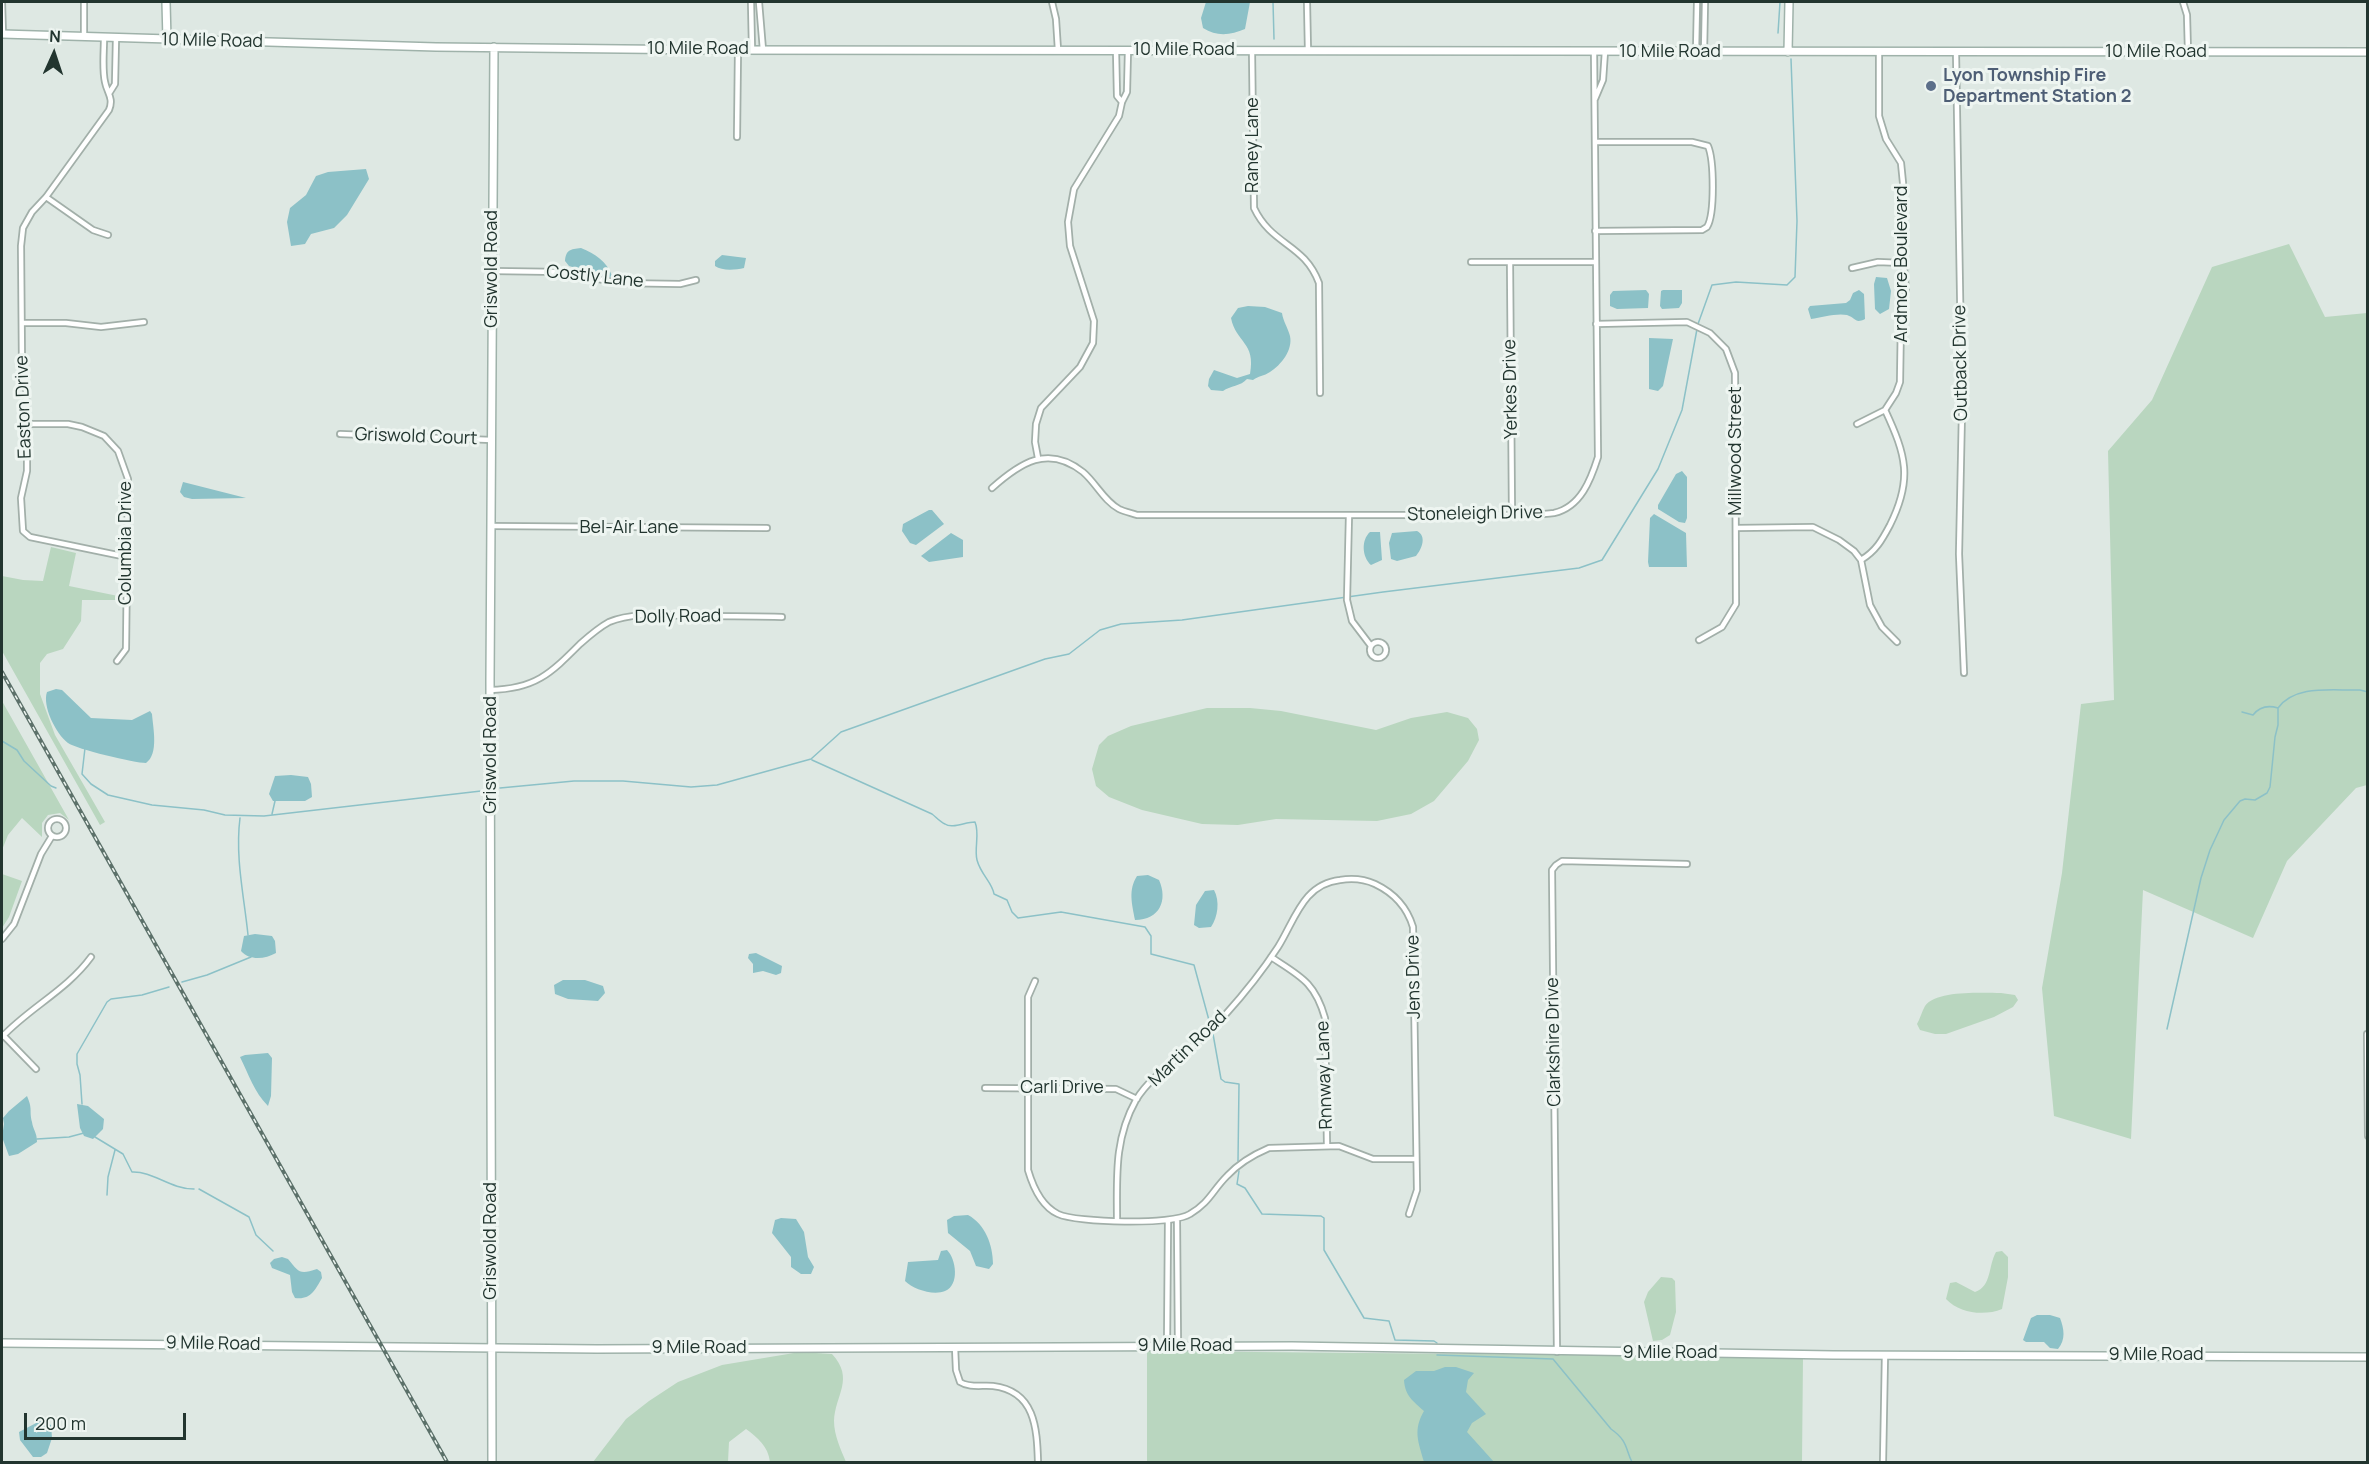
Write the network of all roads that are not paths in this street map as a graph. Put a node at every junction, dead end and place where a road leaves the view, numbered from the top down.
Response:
1 (2, 2) edge
2 (84, 2) edge
3 (166, 2) edge
4 (751, 2) edge
5 (759, 2) edge
6 (1052, 2) edge
7 (1307, 2) edge
8 (1697, 2) edge
9 (1705, 2) edge
10 (1789, 2) edge
11 (2183, 2) edge
12 (2, 34) edge
13 (84, 37) junction
14 (104, 38) junction
15 (116, 38) junction
16 (167, 40) junction
17 (494, 47) junction
18 (738, 50) junction
19 (752, 50) junction
20 (763, 50) junction
21 (1058, 50) junction
22 (1116, 50) junction
23 (1128, 50) junction
24 (1252, 51) junction
25 (1308, 51) junction
26 (1594, 51) junction
27 (1605, 51) junction
28 (1700, 52) junction
29 (1788, 52) junction
30 (1879, 52) junction
31 (1956, 52) junction
32 (2188, 52) junction
33 (2367, 52) edge
34 (110, 92) junction
35 (1595, 99) junction
36 (1122, 102) junction
37 (737, 137) dead end
38 (1595, 142) junction
39 (68, 153) dead end
40 (73, 157) junction
41 (46, 197) junction
42 (25, 209) dead end
43 (32, 212) junction
44 (1595, 231) junction
45 (108, 235) dead end
46 (1471, 262) dead end
47 (1510, 262) junction
48 (1595, 262) junction
49 (1902, 264) junction
50 (1852, 268) dead end
51 (493, 271) junction
52 (696, 280) dead end
53 (144, 322) dead end
54 (22, 323) junction
55 (1596, 324) junction
56 (1320, 393) dead end
57 (1885, 410) junction
58 (27, 424) junction
59 (1857, 424) dead end
60 (340, 434) dead end
61 (492, 440) junction
62 (1038, 458) junction
63 (992, 488) dead end
64 (1349, 515) junction
65 (1512, 515) junction
66 (491, 526) junction
67 (767, 528) dead end
68 (1736, 528) junction
69 (128, 557) junction
70 (1861, 560) junction
71 (782, 617) dead end
72 (1699, 640) dead end
73 (1897, 642) dead end
74 (1371, 646) dead end
75 (117, 661) dead end
76 (1964, 673) dead end
77 (490, 690) junction
78 (52, 836) junction
79 (1687, 864) dead end
80 (2, 939) edge
81 (91, 957) dead end
82 (1271, 957) junction
83 (1035, 981) dead end
84 (2367, 1034) edge
85 (2, 1036) edge
86 (36, 1069) dead end
87 (985, 1088) dead end
88 (1027, 1088) junction
89 (1137, 1099) junction
90 (2367, 1136) edge
91 (1327, 1145) junction
92 (1416, 1159) junction
93 (1409, 1214) dead end
94 (1117, 1220) junction
95 (1177, 1220) junction
96 (1168, 1221) junction
97 (2, 1343) edge
98 (1167, 1346) junction
99 (1178, 1346) junction
100 (955, 1347) junction
101 (491, 1348) junction
102 (1557, 1352) junction
103 (1885, 1355) junction
104 (2367, 1357) edge
105 (492, 1462) edge
106 (1038, 1462) edge
107 (1883, 1462) edge

1 - 12 street
2 - 13 street
3 - 16 street
4 - 19 street
5 - 20 street
6 - 21 street
7 - 25 street
8 - 28 street
9 - 28 street
10 - 29 street
11 - 32 street
12 - 13 street, 10 Mile Road
13 - 14 street, 10 Mile Road
14 - 15 street, 10 Mile Road
14 - 34 street, Easton Drive
15 - 16 street, 10 Mile Road
15 - 34 street, Easton Drive
16 - 17 street, 10 Mile Road
17 - 18 street, 10 Mile Road
17 - 51 street, Griswold Road
18 - 19 street, 10 Mile Road
18 - 37 street
19 - 20 street, 10 Mile Road
20 - 21 street, 10 Mile Road
21 - 22 street, 10 Mile Road
22 - 23 street, 10 Mile Road
22 - 36 street
23 - 24 street, 10 Mile Road
23 - 36 street
24 - 25 street, 10 Mile Road
24 - 56 street, Raney Lane
25 - 26 street, 10 Mile Road
26 - 27 street, 10 Mile Road
26 - 35 street, Stoneleigh Drive
27 - 28 street, 10 Mile Road
27 - 35 street, Stoneleigh Drive
28 - 29 street, 10 Mile Road
29 - 30 street, 10 Mile Road
30 - 31 street, 10 Mile Road
30 - 49 street, Ardmore Boulevard
31 - 32 street, 10 Mile Road
31 - 76 street, Outback Drive
32 - 33 street, 10 Mile Road
34 - 40 street, Easton Drive
35 - 38 street, Stoneleigh Drive
36 - 62 street
38 - 44 street, Stoneleigh Drive
38 - 44 street
39 - 40 street
40 - 41 street, Easton Drive
41 - 43 street, Easton Drive
41 - 45 street
42 - 43 street
43 - 54 street, Easton Drive
44 - 48 street, Stoneleigh Drive
46 - 47 street
47 - 48 street
47 - 65 street, Yerkes Drive
48 - 55 street, Stoneleigh Drive
49 - 50 street
49 - 57 street, Ardmore Boulevard
51 - 52 street, Costly Lane
51 - 61 street, Griswold Road
53 - 54 street
54 - 58 street, Easton Drive
55 - 65 street, Stoneleigh Drive
55 - 68 street, Millwood Street
57 - 59 street
57 - 70 street
58 - 69 street, Columbia Drive
58 - 69 street, Easton Drive
60 - 61 street, Griswold Court
61 - 66 street, Griswold Road
62 - 63 street
62 - 64 street, Stoneleigh Drive
64 - 65 street, Stoneleigh Drive
64 - 74 street
66 - 67 street, Bel-Air Lane
66 - 77 street, Griswold Road
68 - 70 street
68 - 72 street, Millwood Street
69 - 75 street, Columbia Drive
70 - 73 street
71 - 77 street, Dolly Road
77 - 101 street, Griswold Road
78 - 78 street
78 - 80 street
79 - 102 street, Clarkshire Drive
81 - 85 street
82 - 89 street, Martin Road
82 - 91 street, Rnnway Lane
82 - 92 street, Jens Drive
83 - 88 street
84 - 90 street
85 - 86 street
87 - 88 street, Carli Drive
88 - 89 street, Carli Drive
88 - 94 street
89 - 94 street, Martin Road
91 - 92 street
91 - 95 street
92 - 93 street, Jens Drive
94 - 96 street
95 - 96 street
95 - 99 street
96 - 98 street
97 - 101 street, 9 Mile Road
98 - 99 street, 9 Mile Road
98 - 100 street, 9 Mile Road
99 - 102 street, 9 Mile Road
100 - 101 street, 9 Mile Road
100 - 106 street
101 - 105 street, Griswold Road
102 - 103 street, 9 Mile Road
103 - 104 street, 9 Mile Road
103 - 107 street

